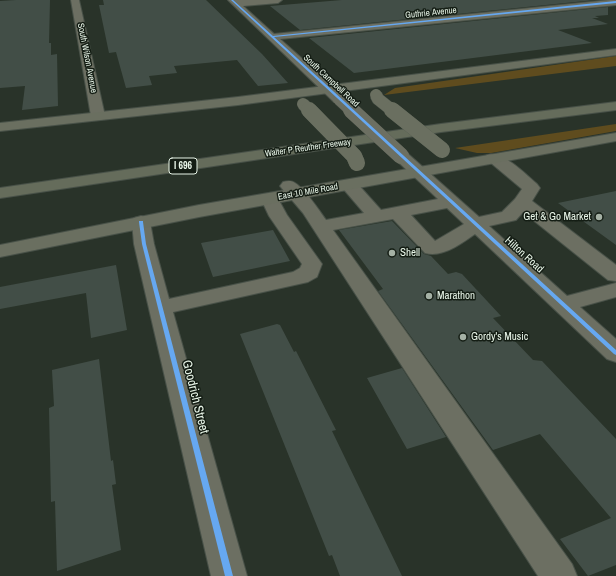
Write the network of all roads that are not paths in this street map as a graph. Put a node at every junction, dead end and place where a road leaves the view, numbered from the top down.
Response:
1 (75, 0) edge
2 (278, 0) edge
3 (234, 2) edge
4 (616, 2) edge
5 (272, 37) junction
6 (616, 52) edge
7 (524, 64) junction
8 (334, 94) junction
9 (264, 98) junction
10 (616, 106) edge
11 (98, 116) junction
12 (0, 126) edge
13 (616, 137) edge
14 (493, 158) junction
15 (419, 172) junction
16 (349, 185) junction
17 (0, 193) edge
18 (284, 193) junction
19 (451, 202) junction
20 (522, 202) junction
21 (398, 213) junction
22 (377, 217) junction
23 (141, 222) junction
24 (476, 224) junction
25 (321, 227) junction
26 (0, 251) edge
27 (616, 275) edge
28 (616, 290) edge
29 (564, 304) junction
30 (160, 308) junction
31 (616, 353) edge
32 (229, 576) edge
33 (559, 576) edge

1 - 11 street, South Wilson Avenue
2 - 3 street
3 - 5 street, South Campbell Road
4 - 5 street, Guthrie Avenue
5 - 8 street, South Campbell Road
6 - 7 main road
7 - 8 main road
7 - 14 main road, bridge
8 - 9 main road
8 - 15 street, South Campbell Road, bridge
9 - 11 main road
9 - 18 main road, bridge
10 - 17 highway, Walter P Reuther Freeway / I 696
11 - 12 main road
13 - 14 main road, East 10 Mile Road
14 - 15 main road, East 10 Mile Road
14 - 20 street
15 - 16 main road, East 10 Mile Road
15 - 19 street, Hilton Road
16 - 18 main road, East 10 Mile Road
16 - 22 street
18 - 23 main road, East 10 Mile Road
18 - 25 street
18 - 30 street
19 - 21 street
19 - 24 street, Hilton Road
20 - 24 street
20 - 27 street
21 - 22 street
21 - 24 street
22 - 25 street
23 - 26 main road, East 10 Mile Road
23 - 30 street, Goodrich Street
24 - 29 street, Hilton Road
25 - 33 street
28 - 29 street
29 - 31 street, Hilton Road
30 - 32 street, Goodrich Street

